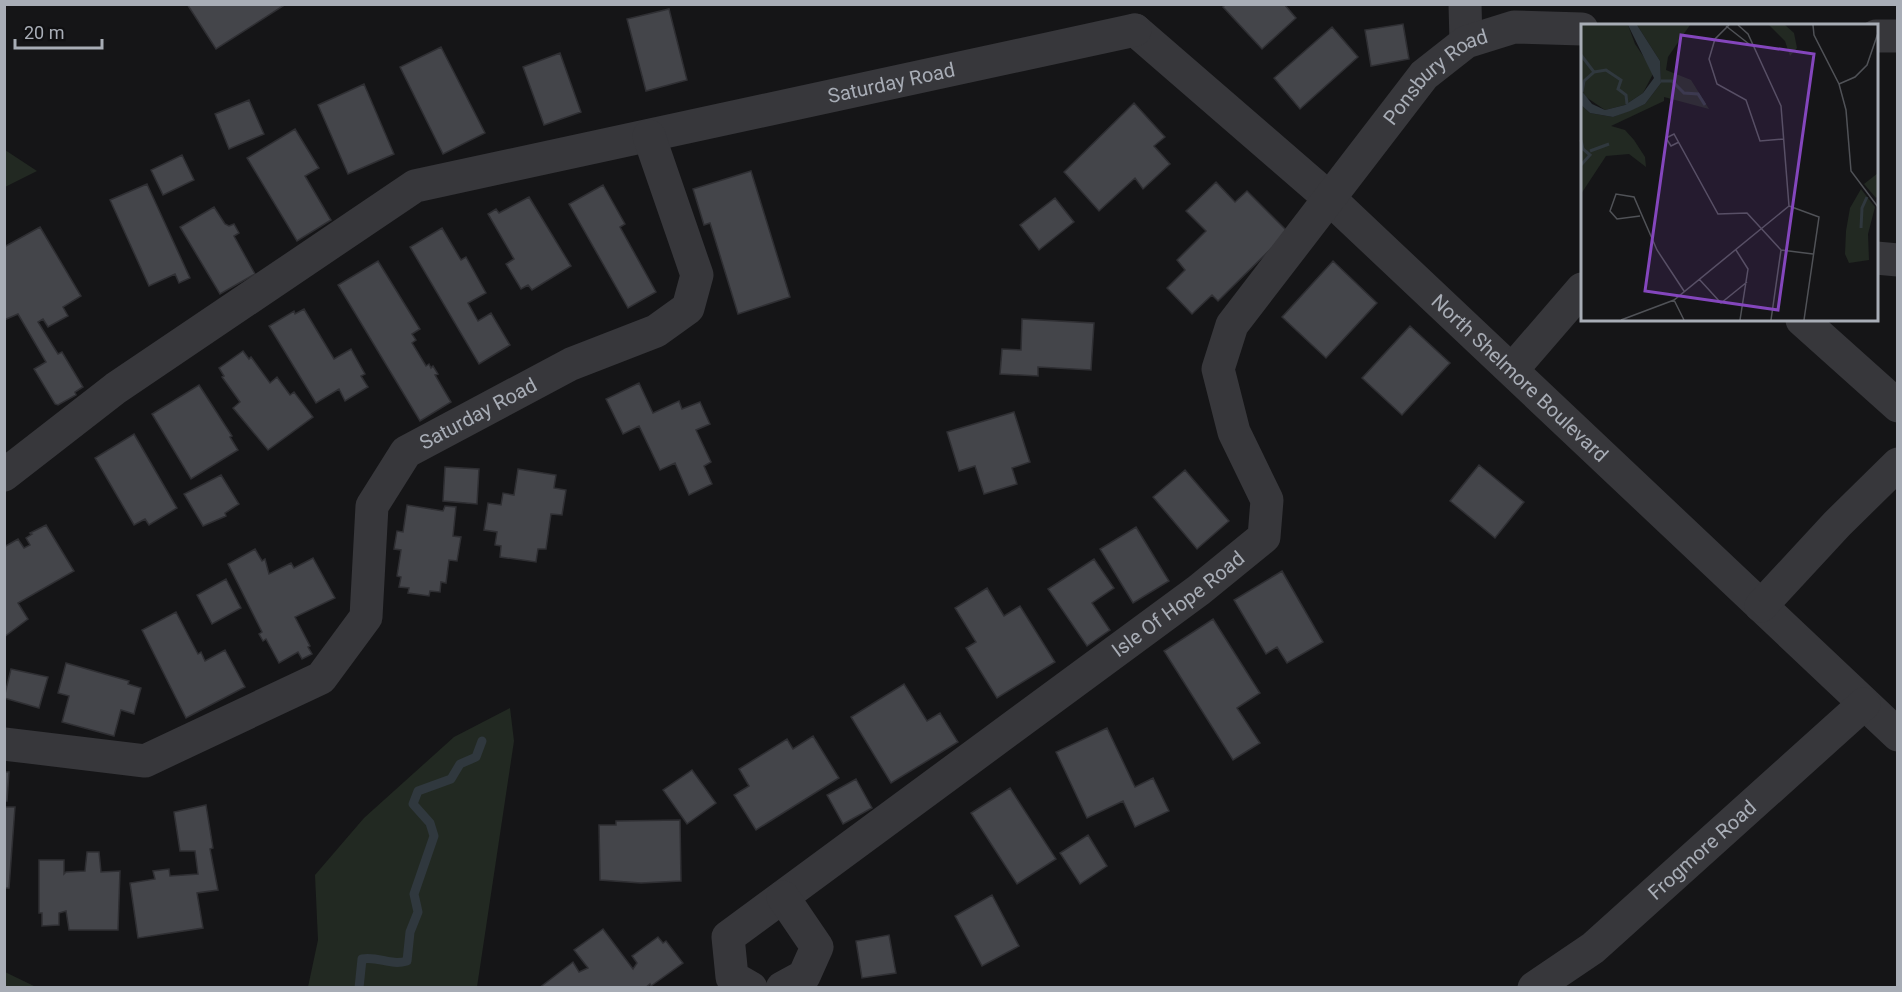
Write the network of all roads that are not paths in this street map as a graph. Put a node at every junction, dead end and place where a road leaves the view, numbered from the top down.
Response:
1 (1465, 4) edge
2 (1138, 17) edge
3 (1581, 29) edge
4 (1878, 36) edge
5 (1898, 36) edge
6 (1466, 42) junction
7 (649, 136) junction
8 (1329, 198) junction
9 (1878, 258) edge
10 (1898, 260) edge
11 (1581, 290) edge
12 (1803, 321) edge
13 (1512, 370) junction
14 (1898, 406) edge
15 (1898, 464) edge
16 (4, 475) edge
17 (1761, 606) junction
18 (1864, 704) junction
19 (1898, 735) edge
20 (4, 744) edge
21 (783, 897) junction
22 (751, 987) edge
23 (782, 987) edge
24 (1534, 987) edge

1 - 6 street
2 - 7 street, Saturday Road
2 - 8 street, North Shelmore Boulevard
3 - 6 street, Ponsbury Road
4 - 5 street
6 - 8 street, Ponsbury Road
7 - 16 street, Saturday Road
7 - 20 street, Saturday Road
8 - 13 street, North Shelmore Boulevard
8 - 21 street, Isle Of Hope Road
9 - 10 street
11 - 13 street
12 - 14 street
13 - 17 street, North Shelmore Boulevard
15 - 17 street
17 - 18 street, North Shelmore Boulevard
18 - 19 street, North Shelmore Boulevard
18 - 24 street, Frogmore Road
21 - 22 street, Isle Of Hope Road
21 - 23 street

